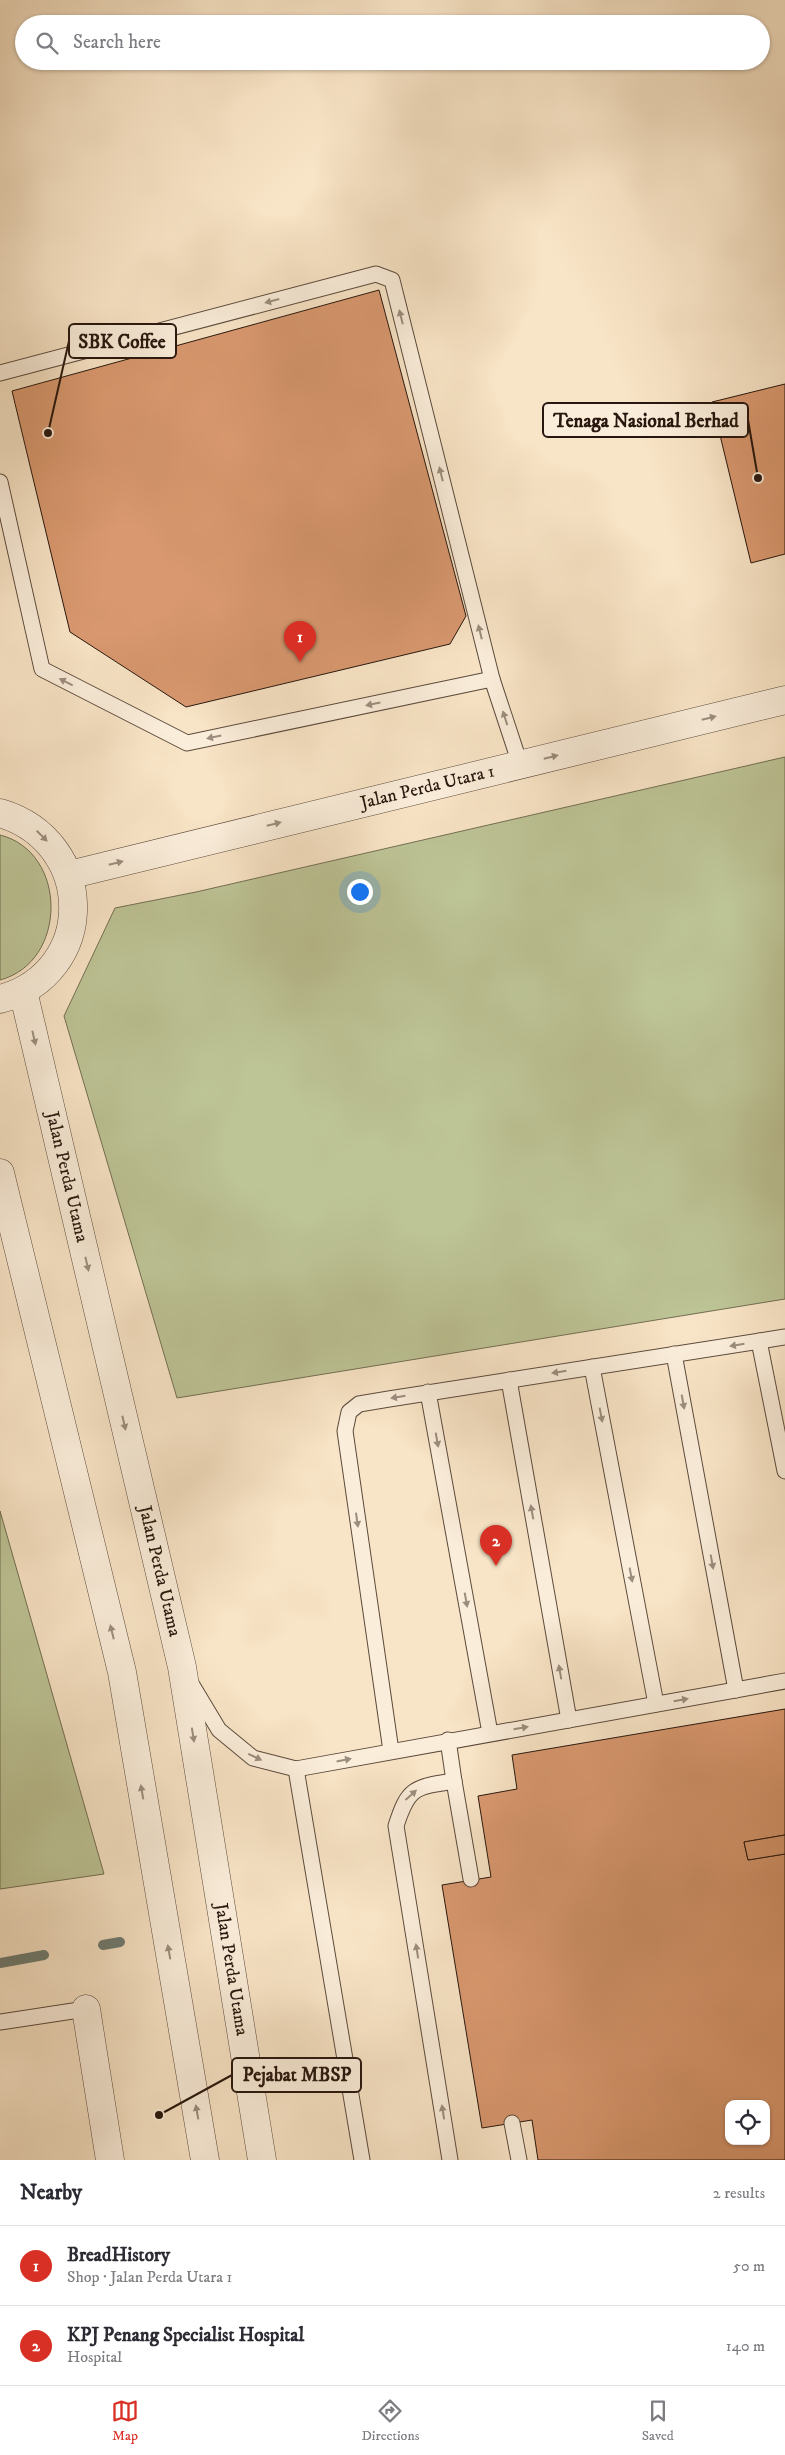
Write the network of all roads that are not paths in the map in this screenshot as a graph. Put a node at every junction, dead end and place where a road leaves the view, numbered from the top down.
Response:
1 (0, 373) edge
2 (0, 482) edge
3 (492, 679) junction
4 (785, 700) edge
5 (520, 764) junction
6 (0, 813) edge
7 (69, 874) junction
8 (11, 995) edge
9 (0, 1172) edge
10 (785, 1337) edge
11 (759, 1341) junction
12 (674, 1354) junction
13 (592, 1367) junction
14 (509, 1380) junction
15 (428, 1392) junction
16 (785, 1472) edge
17 (182, 1667) junction
18 (785, 1681) edge
19 (736, 1690) junction
20 (656, 1704) junction
21 (569, 1720) junction
22 (490, 1734) junction
23 (448, 1740) junction
24 (391, 1751) junction
25 (296, 1769) junction
26 (454, 1782) junction
27 (472, 1879) dead end
28 (86, 2009) joint
29 (0, 2022) edge
30 (512, 2123) dead end
31 (110, 2160) edge
32 (205, 2160) edge
33 (262, 2160) edge
34 (362, 2160) edge
35 (450, 2160) edge
36 (519, 2160) edge

3 -> 1 lane
3 -> 2 lane
5 -> 3 lane
5 -> 4 street, Jalan Perda Utara 1
7 -> 5 street, Jalan Perda Utara 1
6 -> 7 street
7 - 8 street
8 -> 17 street, Jalan Perda Utama
32 -> 9 street
10 - 11 lane
11 -> 12 lane
11 - 16 lane
12 - 13 lane
12 -> 19 lane
13 -> 14 lane
13 -> 20 lane
14 - 15 lane
21 -> 14 lane
15 -> 22 lane
15 -> 24 lane
17 -> 25 lane
17 -> 33 street, Jalan Perda Utama
18 - 19 lane
20 -> 19 lane
20 - 21 lane
22 -> 21 lane
22 - 23 lane
23 - 24 lane
23 - 26 lane
25 -> 24 lane
25 - 34 lane
26 - 27 lane
35 -> 26 lane
28 - 29 lane
28 - 31 street
30 - 36 lane

